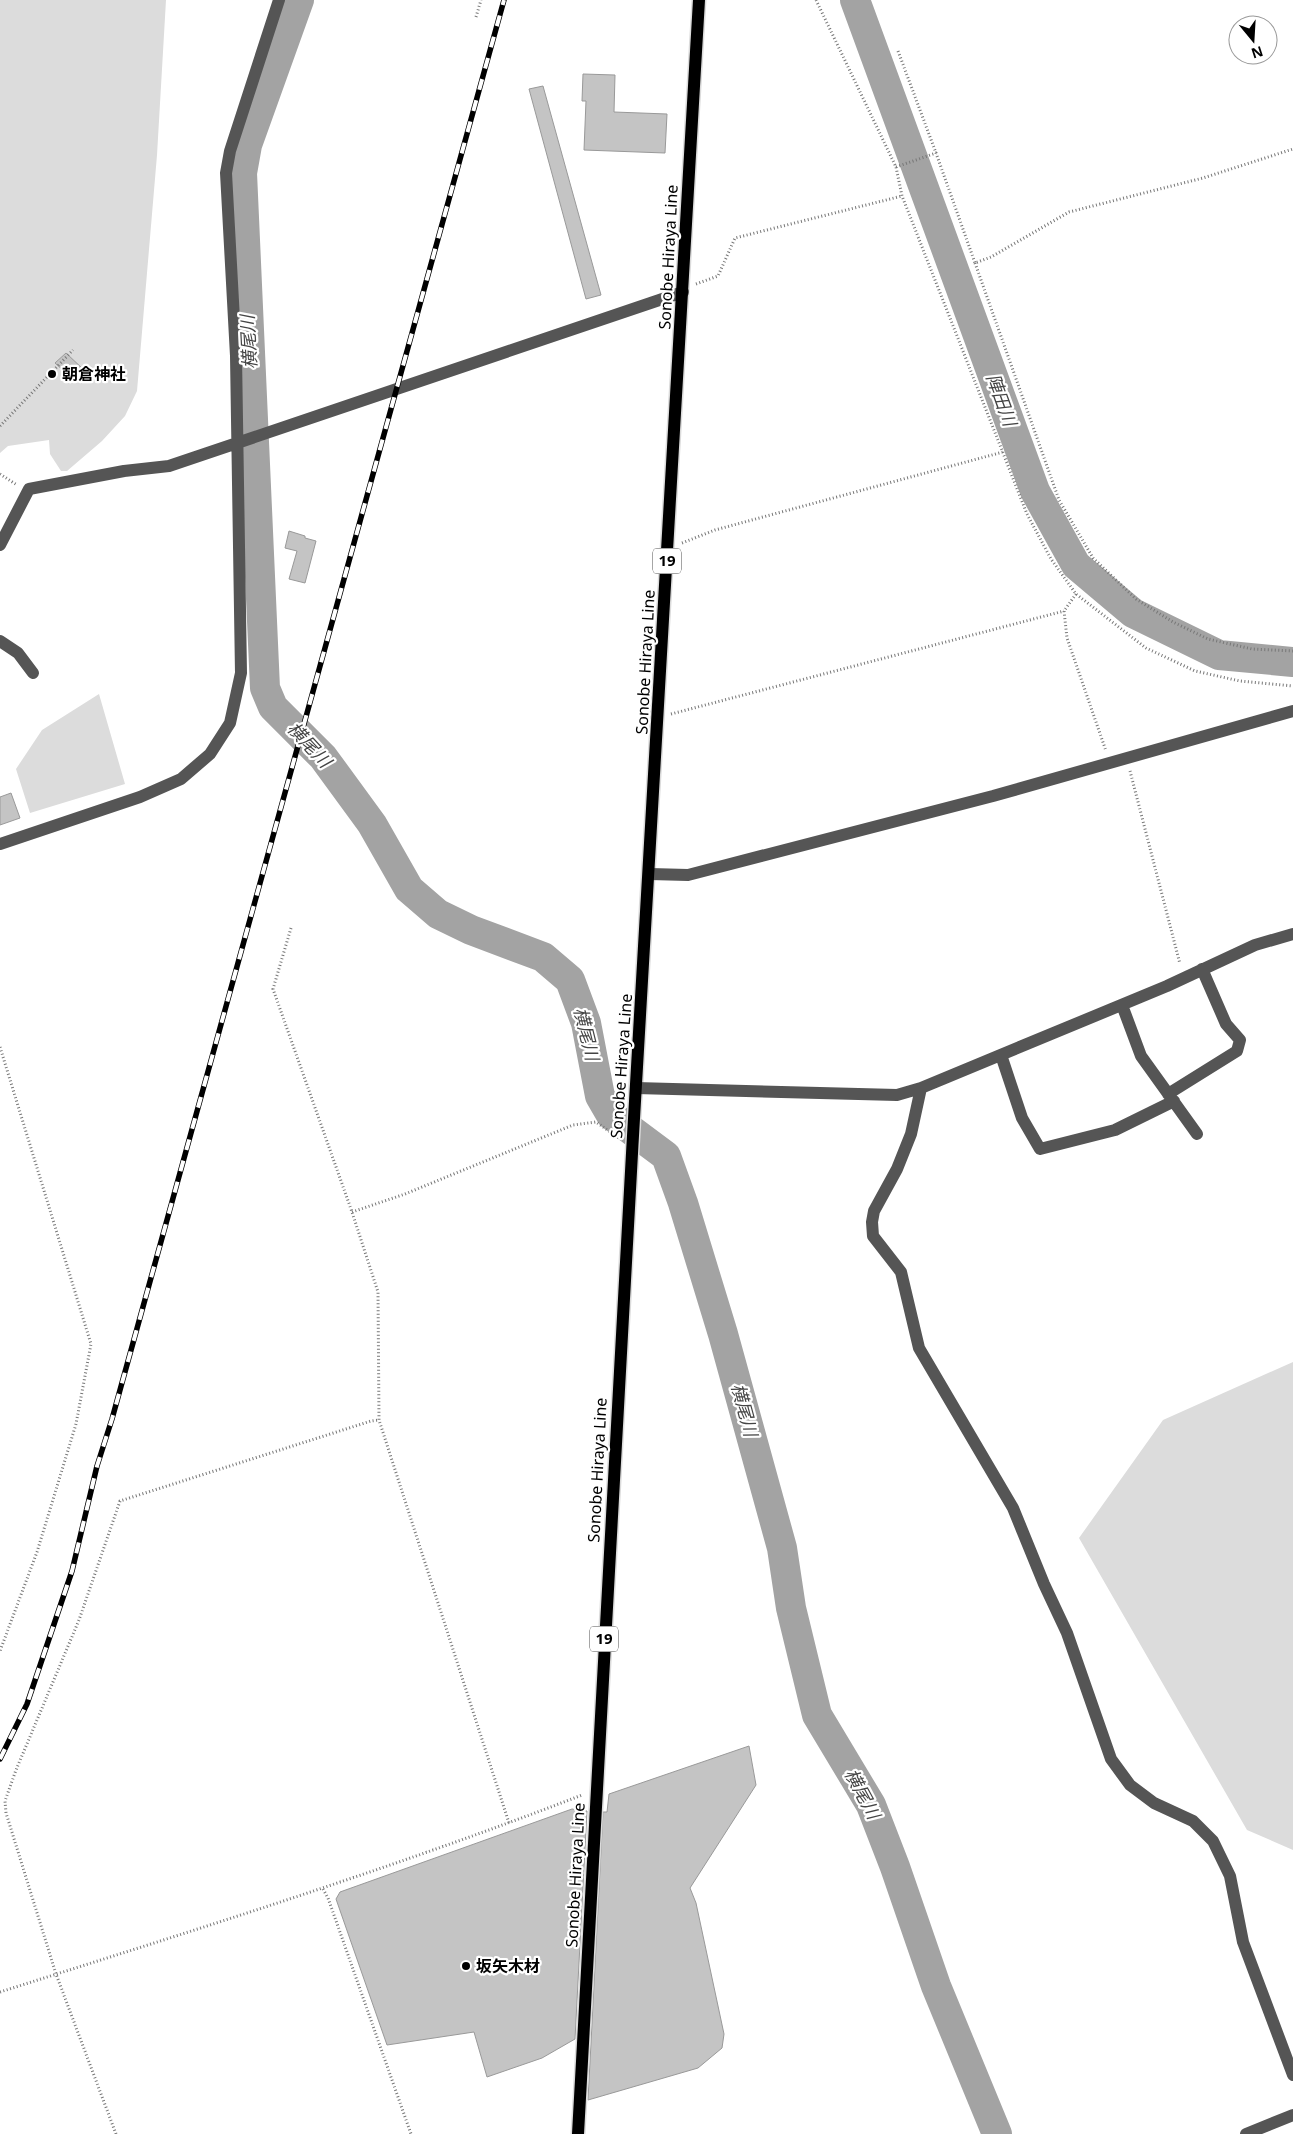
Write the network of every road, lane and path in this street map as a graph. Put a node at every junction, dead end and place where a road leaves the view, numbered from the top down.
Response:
1 (279, 0) edge
2 (481, 0) edge
3 (699, 0) edge
4 (816, 0) edge
5 (476, 17) dead end
6 (898, 51) dead end
7 (1293, 149) edge
8 (936, 153) junction
9 (898, 166) junction
10 (902, 196) junction
11 (975, 263) junction
12 (682, 292) junction
13 (73, 350) dead end
14 (0, 426) edge
15 (240, 442) junction
16 (1002, 452) junction
17 (0, 545) edge
18 (668, 548) junction
19 (1076, 594) junction
20 (1064, 611) junction
21 (0, 641) edge
22 (1293, 651) edge
23 (33, 673) dead end
24 (1293, 686) edge
25 (1293, 711) edge
26 (658, 717) junction
27 (1127, 759) junction
28 (1110, 764) junction
29 (0, 844) edge
30 (650, 874) junction
31 (291, 928) dead end
32 (1293, 934) edge
33 (1202, 969) junction
34 (1184, 978) junction
35 (1122, 1005) junction
36 (0, 1047) edge
37 (1001, 1055) junction
38 (636, 1088) junction
39 (920, 1088) junction
40 (1171, 1097) junction
41 (1197, 1134) dead end
42 (632, 1149) junction
43 (352, 1212) junction
44 (380, 1420) junction
45 (0, 1651) edge
46 (595, 1790) junction
47 (510, 1823) junction
48 (323, 1889) junction
49 (56, 1974) junction
50 (0, 1992) edge
51 (1293, 2075) edge
52 (1293, 2115) edge
53 (116, 2134) edge
54 (411, 2134) edge
55 (578, 2134) edge
56 (1246, 2134) edge

1 - 15 street
2 - 5 path
3 - 12 main road, Sonobe Hiraya Line / 19
4 - 9 path
6 - 8 path
7 - 11 path
8 - 9 path
8 - 11 path
9 - 10 path
10 - 12 path
10 - 16 path
11 - 22 path
12 - 15 street
12 - 18 main road, Sonobe Hiraya Line / 19
13 - 14 path
15 - 17 street
15 - 29 street
16 - 18 path
16 - 19 path
18 - 26 main road, Sonobe Hiraya Line / 19
19 - 20 path
19 - 24 path
20 - 26 path
20 - 28 path
21 - 23 street
25 - 27 street
26 - 30 main road, Sonobe Hiraya Line / 19
27 - 28 street
27 - 34 path
28 - 30 street
30 - 38 main road, Sonobe Hiraya Line / 19
31 - 43 path
32 - 33 street
33 - 34 street
33 - 40 street
34 - 35 street
35 - 37 street
35 - 40 street
36 - 45 path
37 - 39 street
37 - 40 street
38 - 39 street
38 - 42 main road, Sonobe Hiraya Line / 19
39 - 51 street
40 - 41 street
42 - 43 path
42 - 46 main road, Sonobe Hiraya Line / 19
43 - 44 path
44 - 47 path
44 - 49 path
46 - 47 path
46 - 55 main road, Sonobe Hiraya Line / 19
47 - 48 path
48 - 49 path
48 - 54 path
49 - 50 path
49 - 53 path
52 - 56 street

